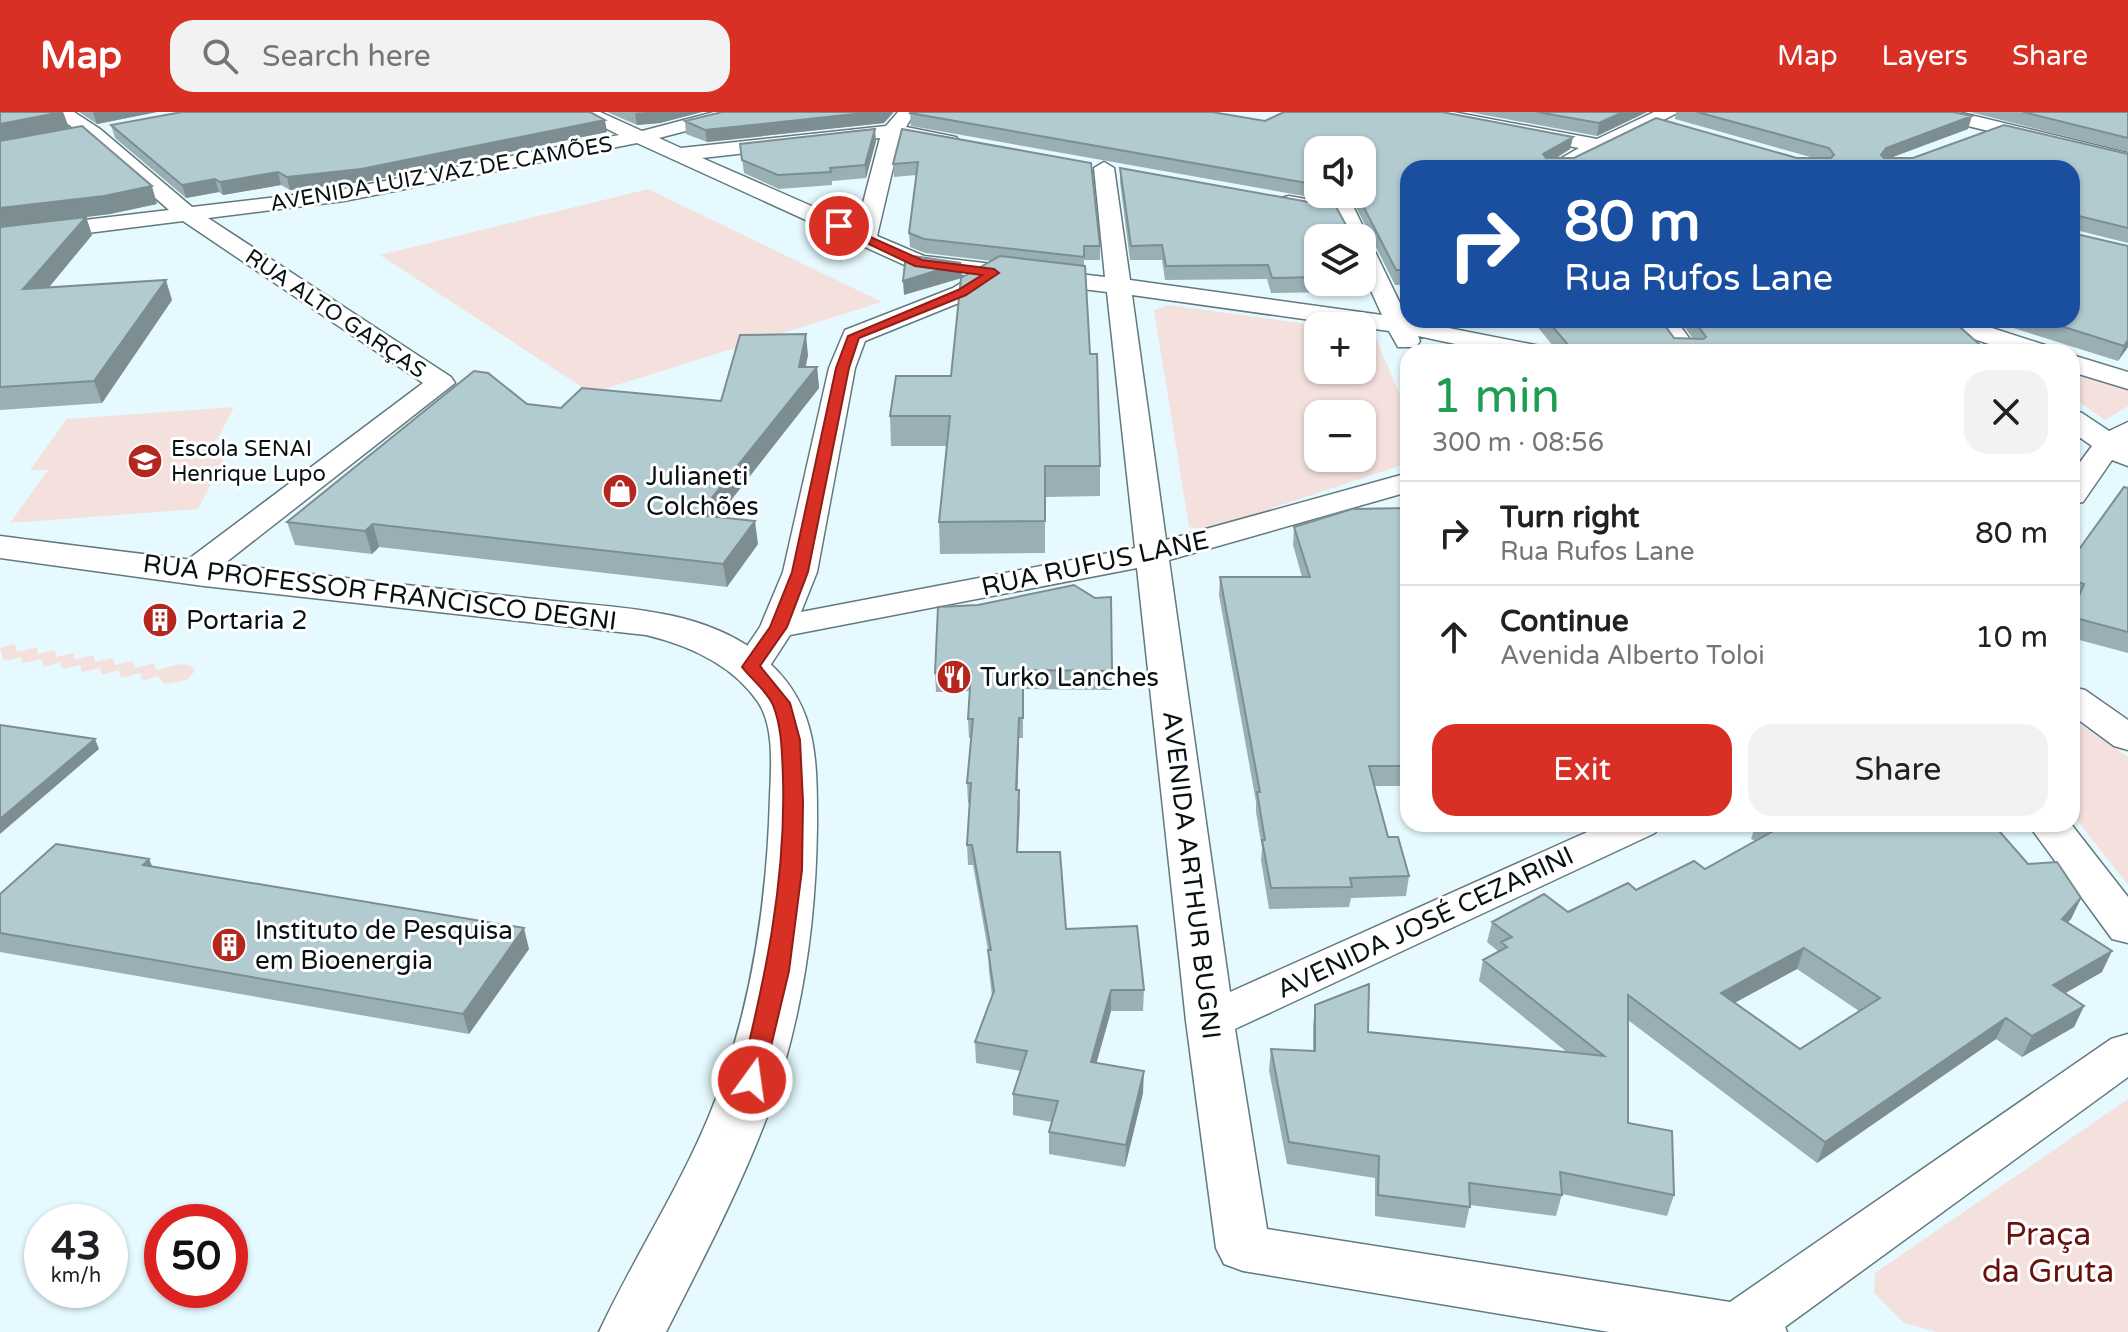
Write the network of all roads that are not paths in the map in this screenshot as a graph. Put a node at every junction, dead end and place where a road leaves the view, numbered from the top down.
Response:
1 (61, 112) edge
2 (584, 112) edge
3 (736, 112) edge
4 (909, 112) edge
5 (1423, 112) edge
6 (1934, 112) edge
7 (1660, 117) edge
8 (2025, 117) dead end
9 (1998, 127) junction
10 (1682, 130) edge
11 (105, 131) junction
12 (892, 131) junction
13 (640, 137) junction
14 (62, 139) edge
15 (1957, 143) edge
16 (968, 144) edge
17 (1600, 146) junction
18 (681, 154) junction
19 (2128, 159) edge
20 (1571, 160) edge
21 (1104, 168) edge
22 (1271, 199) edge
23 (188, 215) junction
24 (1351, 224) edge
25 (0, 237) edge
26 (865, 238) junction
27 (994, 273) junction
28 (1376, 275) edge
29 (1121, 286) junction
30 (1400, 325) joint
31 (1415, 328) edge
32 (1940, 328) edge
33 (1966, 328) edge
34 (1492, 344) edge
35 (1962, 344) edge
36 (2014, 344) edge
37 (2080, 366) edge
38 (2128, 381) edge
39 (2080, 423) edge
40 (2121, 444) edge
41 (1400, 484) edge
42 (2080, 487) edge
43 (0, 547) edge
44 (1151, 555) junction
45 (194, 571) junction
46 (764, 647) junction
47 (2080, 704) edge
48 (2128, 738) edge
49 (1617, 832) edge
50 (2055, 832) edge
51 (2128, 928) edge
52 (1210, 1021) junction
53 (2128, 1052) edge
54 (1749, 1330) edge
55 (632, 1332) edge

1 - 11 street, RUA ALTO GARÇAS
2 - 13 street
3 - 13 street, AVENIDA LUIZ VAZ DE CAMÕES
4 - 12 street
5 - 17 street
6 - 9 street
7 - 10 street
7 - 17 street
8 - 9 street
9 - 15 street
9 - 19 street
11 - 14 street
11 - 23 street, RUA ALTO GARÇAS
12 - 16 street
12 - 18 street
12 - 26 street
13 - 18 street
13 - 23 street, AVENIDA LUIZ VAZ DE CAMÕES
17 - 20 street
18 - 26 street
21 - 29 street, AVENIDA ARTHUR BUGNI
22 - 24 street
23 - 25 street, AVENIDA LUIZ VAZ DE CAMÕES
23 - 45 street, RUA ALTO GARÇAS
26 - 27 street
27 - 29 street
27 - 46 street
28 - 30 street
29 - 30 street
29 - 44 street, AVENIDA ARTHUR BUGNI
31 - 34 street
32 - 35 street
33 - 36 street
37 - 38 street
39 - 40 street
40 - 42 street
41 - 44 street, RUA RUFUS LANE
43 - 45 main road, RUA PROFESSOR FRANCISCO DEGNI
44 - 46 street, RUA RUFUS LANE
44 - 52 street, AVENIDA ARTHUR BUGNI
45 - 46 main road, RUA PROFESSOR FRANCISCO DEGNI
46 - 55 main road, RUA PROFESSOR FRANCISCO DEGNI
47 - 48 street
49 - 52 street, AVENIDA JOSÉ CEZARINI
50 - 51 street
52 - 54 street, AVENIDA ARTHUR BUGNI
53 - 54 street

